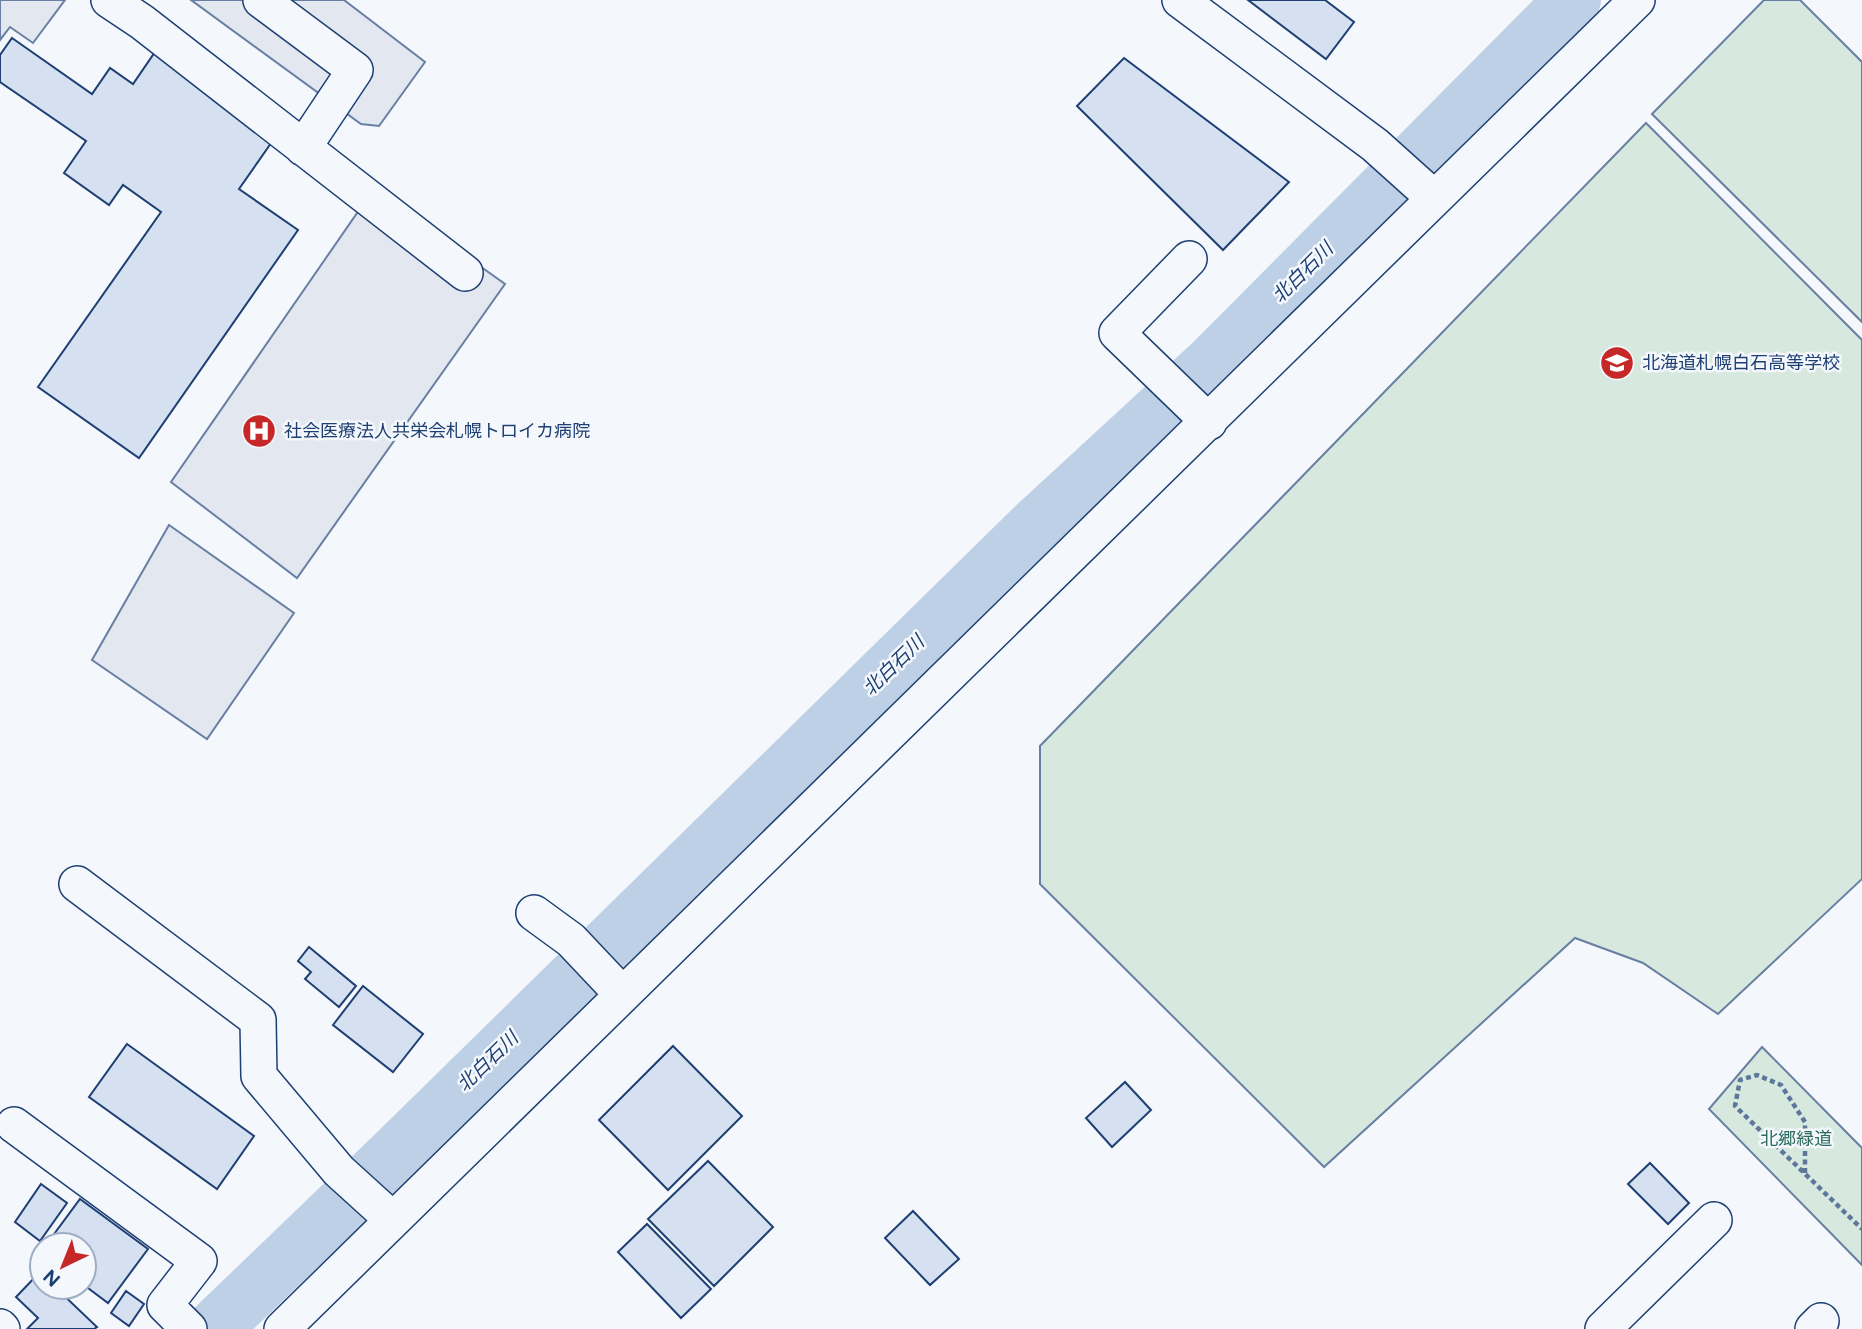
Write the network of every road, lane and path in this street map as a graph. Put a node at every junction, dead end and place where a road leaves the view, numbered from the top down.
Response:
1 (109, 0) edge
2 (261, 0) edge
3 (1180, 0) edge
4 (1630, 2) edge
5 (150, 11) edge
6 (303, 148) junction
7 (1426, 192) junction
8 (1189, 260) dead end
9 (465, 273) dead end
10 (1201, 414) junction
11 (78, 884) dead end
12 (534, 913) dead end
13 (615, 986) junction
14 (13, 1125) dead end
15 (1805, 1173) junction
16 (386, 1214) junction
17 (1714, 1220) dead end
18 (1862, 1229) edge
19 (185, 1324) edge
20 (282, 1329) edge
21 (1603, 1329) edge

1 - 5 street
2 - 6 street
3 - 7 street
4 - 7 street
5 - 6 street
6 - 9 street
7 - 10 street
8 - 10 street
10 - 13 street
11 - 16 street
12 - 13 street
13 - 16 street
14 - 19 street
15 - 15 path
15 - 18 path
16 - 20 street
17 - 21 street

